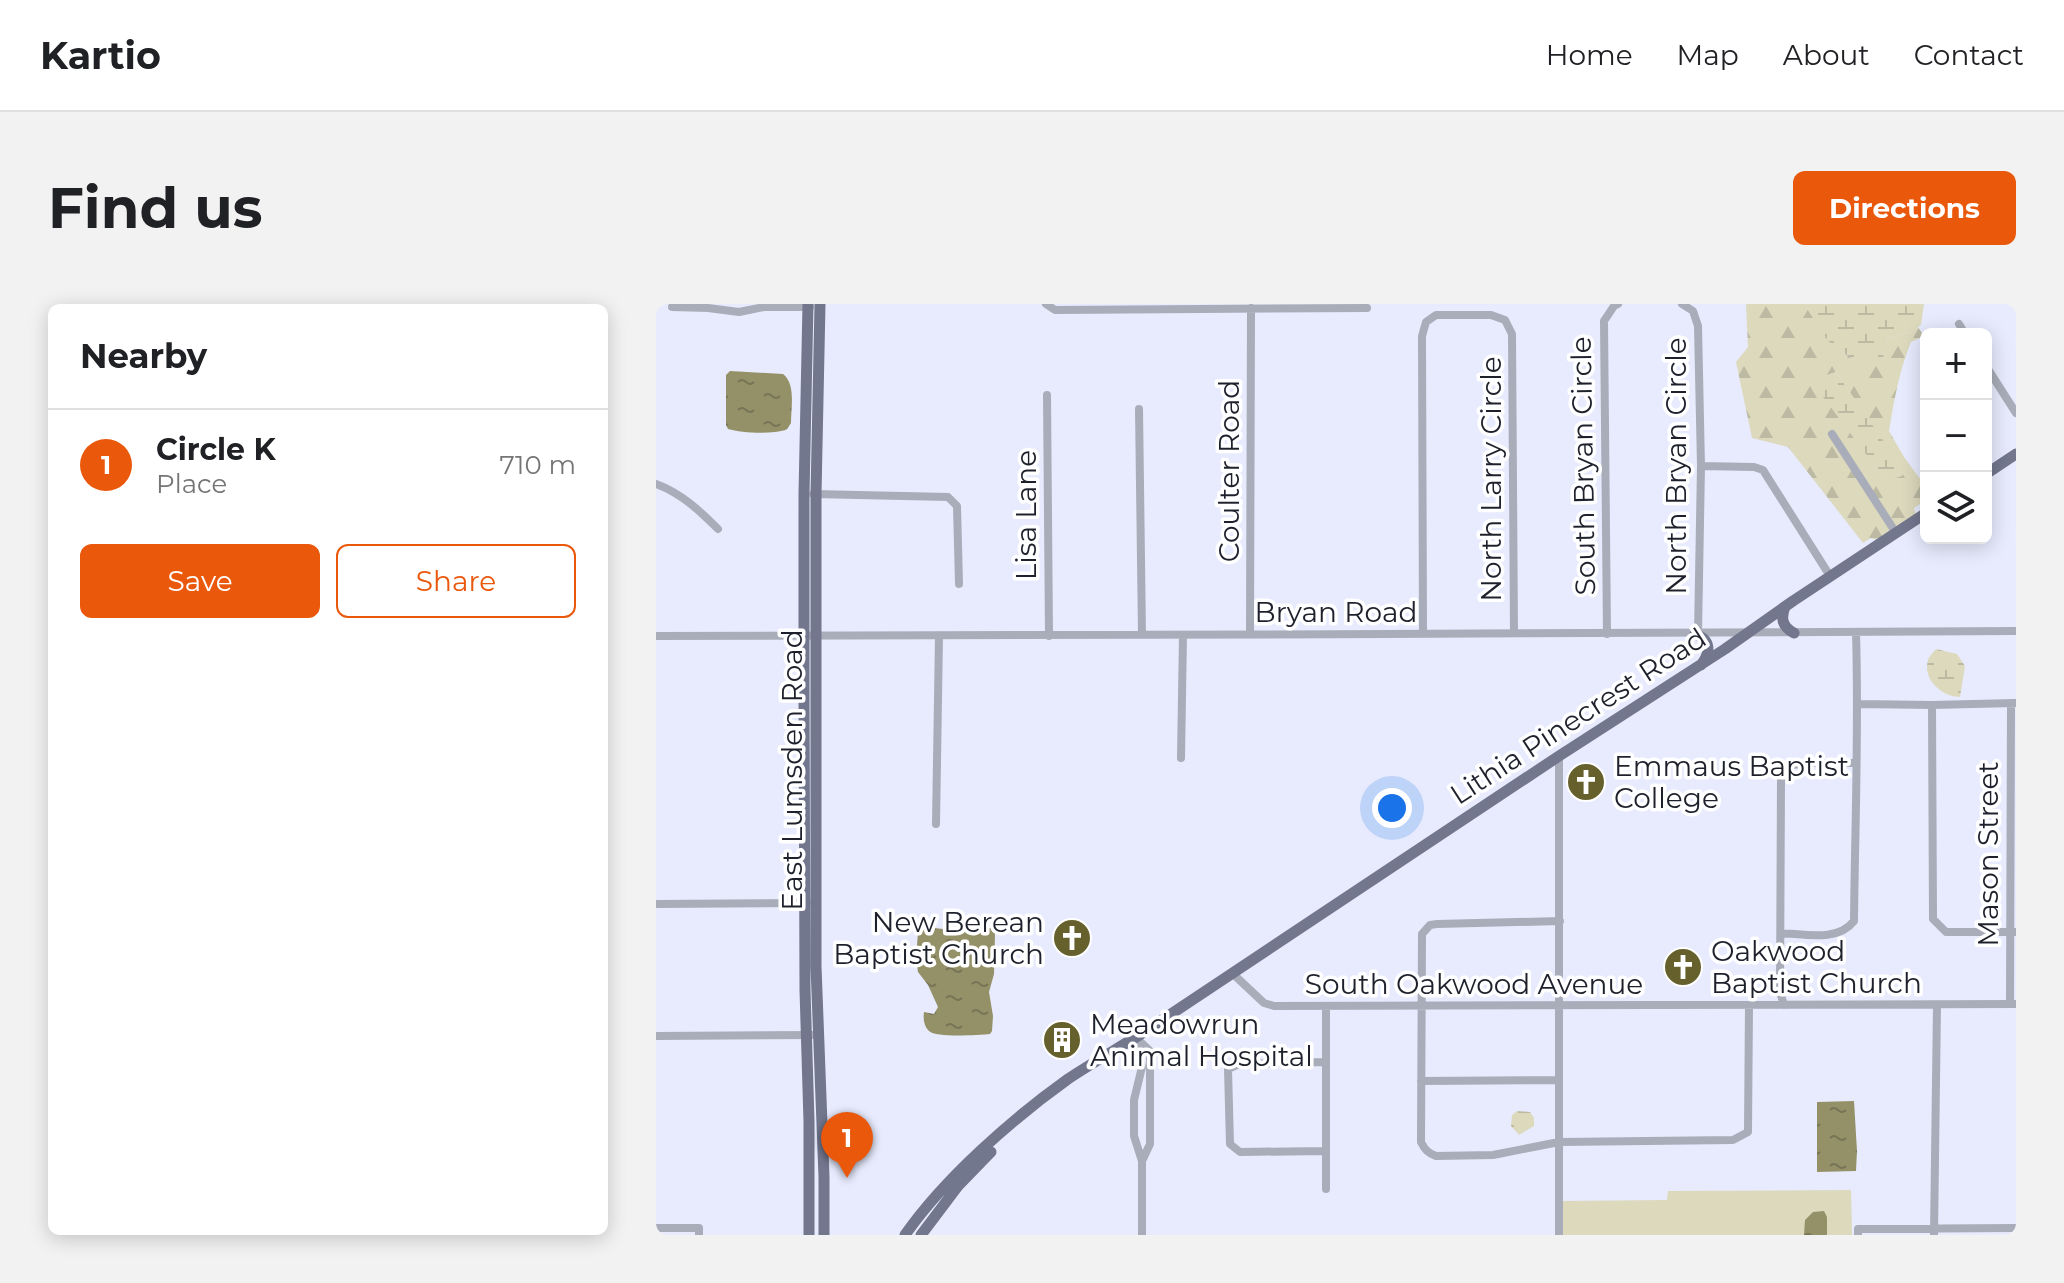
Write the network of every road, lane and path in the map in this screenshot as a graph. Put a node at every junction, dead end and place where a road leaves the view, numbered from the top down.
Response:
1 (1046, 304) edge
2 (1618, 304) edge
3 (1682, 304) edge
4 (814, 305) edge
5 (672, 307) dead end
6 (1251, 308) junction
7 (1367, 308) dead end
8 (1959, 324) dead end
9 (1961, 328) edge
10 (1992, 375) edge
11 (1047, 395) dead end
12 (1139, 409) dead end
13 (2016, 413) edge
14 (1832, 434) dead end
15 (2016, 454) edge
16 (1701, 466) junction
17 (1989, 472) edge
18 (656, 484) edge
19 (810, 494) junction
20 (1920, 517) edge
21 (718, 529) dead end
22 (1896, 533) junction
23 (1830, 576) junction
24 (959, 584) dead end
25 (1785, 607) junction
26 (2016, 631) edge
27 (1423, 633) junction
28 (1514, 633) junction
29 (1794, 633) junction
30 (1856, 633) junction
31 (1250, 634) junction
32 (1607, 634) junction
33 (1697, 634) junction
34 (1747, 634) junction
35 (810, 635) junction
36 (1142, 635) junction
37 (1183, 635) junction
38 (656, 636) edge
39 (939, 636) junction
40 (1049, 636) junction
41 (1701, 665) junction
42 (2013, 703) edge
43 (1858, 704) junction
44 (1932, 705) junction
45 (1559, 756) junction
46 (1181, 758) dead end
47 (1855, 763) junction
48 (936, 824) dead end
49 (810, 903) junction
50 (656, 904) edge
51 (1560, 921) junction
52 (2013, 932) edge
53 (1781, 933) junction
54 (1232, 973) junction
55 (2013, 1004) edge
56 (1560, 1005) junction
57 (1749, 1005) junction
58 (1784, 1005) junction
59 (1937, 1005) junction
60 (1326, 1006) junction
61 (1422, 1007) junction
62 (656, 1036) edge
63 (812, 1036) junction
64 (1135, 1037) junction
65 (1326, 1062) junction
66 (1559, 1080) junction
67 (1066, 1081) junction
68 (1421, 1081) junction
69 (1060, 1094) junction
70 (809, 1121) junction
71 (1559, 1142) junction
72 (1325, 1151) junction
73 (1142, 1161) junction
74 (824, 1184) junction
75 (1326, 1189) dead end
76 (656, 1228) edge
77 (2016, 1228) edge
78 (1858, 1232) edge
79 (1934, 1232) edge
80 (699, 1235) edge
81 (809, 1235) edge
82 (824, 1235) edge
83 (905, 1235) edge
84 (921, 1235) edge
85 (1142, 1235) edge
86 (1559, 1235) edge

1 - 6 street
2 - 32 street, South Bryan Circle
3 - 16 street, North Bryan Circle
4 - 5 street
4 - 19 main road, East Lumsden Road
6 - 7 street
6 - 31 street, Coulter Road
8 - 9 street
10 - 13 street
11 - 40 street, Lisa Lane
12 - 36 street
14 - 22 street
15 - 17 main road
16 - 23 street
16 - 33 street, North Bryan Circle
18 - 21 street
19 - 24 street
19 - 35 main road, East Lumsden Road
20 - 22 main road, Lithia Pinecrest Road
22 - 23 main road, Lithia Pinecrest Road
23 - 25 main road, Lithia Pinecrest Road
25 - 29 main road
25 - 34 main road, Lithia Pinecrest Road
26 - 30 street, Bryan Road
27 - 28 street, Bryan Road
27 - 28 street, North Larry Circle
27 - 31 street, Bryan Road
28 - 32 street, Bryan Road
29 - 30 street, Bryan Road
29 - 34 street, Bryan Road
30 - 43 street
31 - 37 street, Bryan Road
32 - 33 street, Bryan Road
33 - 34 street, Bryan Road
33 - 41 main road
34 - 41 main road, Lithia Pinecrest Road
35 - 38 street, Bryan Road
35 - 39 street, Bryan Road
35 - 49 main road, East Lumsden Road
36 - 37 street, Bryan Road
36 - 40 street, Bryan Road
37 - 46 street
39 - 40 street, Bryan Road
39 - 48 street
41 - 45 main road, Lithia Pinecrest Road
42 - 44 street
42 - 52 street, Mason Street
43 - 44 street
43 - 47 street
44 - 52 street
45 - 51 street
45 - 54 main road, Lithia Pinecrest Road
47 - 53 street
47 - 53 street
49 - 50 street
49 - 63 main road, East Lumsden Road
51 - 56 street
51 - 61 street
52 - 55 street, Mason Street
53 - 58 street
54 - 60 street, South Oakwood Avenue
54 - 64 main road, Lithia Pinecrest Road
55 - 59 street, South Oakwood Avenue
56 - 57 street, South Oakwood Avenue
56 - 61 street, South Oakwood Avenue
56 - 66 street
57 - 58 street, South Oakwood Avenue
57 - 71 street
58 - 59 street, South Oakwood Avenue
59 - 79 street
60 - 61 street, South Oakwood Avenue
60 - 65 street
61 - 68 street
62 - 63 street
63 - 70 main road, East Lumsden Road
63 - 74 main road, East Lumsden Road
64 - 67 main road, Lithia Pinecrest Road
64 - 69 main road, Lithia Pinecrest Road
64 - 73 street
64 - 73 street
65 - 72 street
65 - 72 street
66 - 68 street
66 - 71 street
67 - 69 main road
67 - 83 main road, Lithia Pinecrest Road
68 - 71 street
69 - 84 main road, Lithia Pinecrest Road
70 - 74 main road
70 - 81 main road, East Lumsden Road
71 - 86 street
72 - 75 street
73 - 85 street
74 - 82 main road, East Lumsden Road
76 - 80 street
77 - 79 street
78 - 79 street

